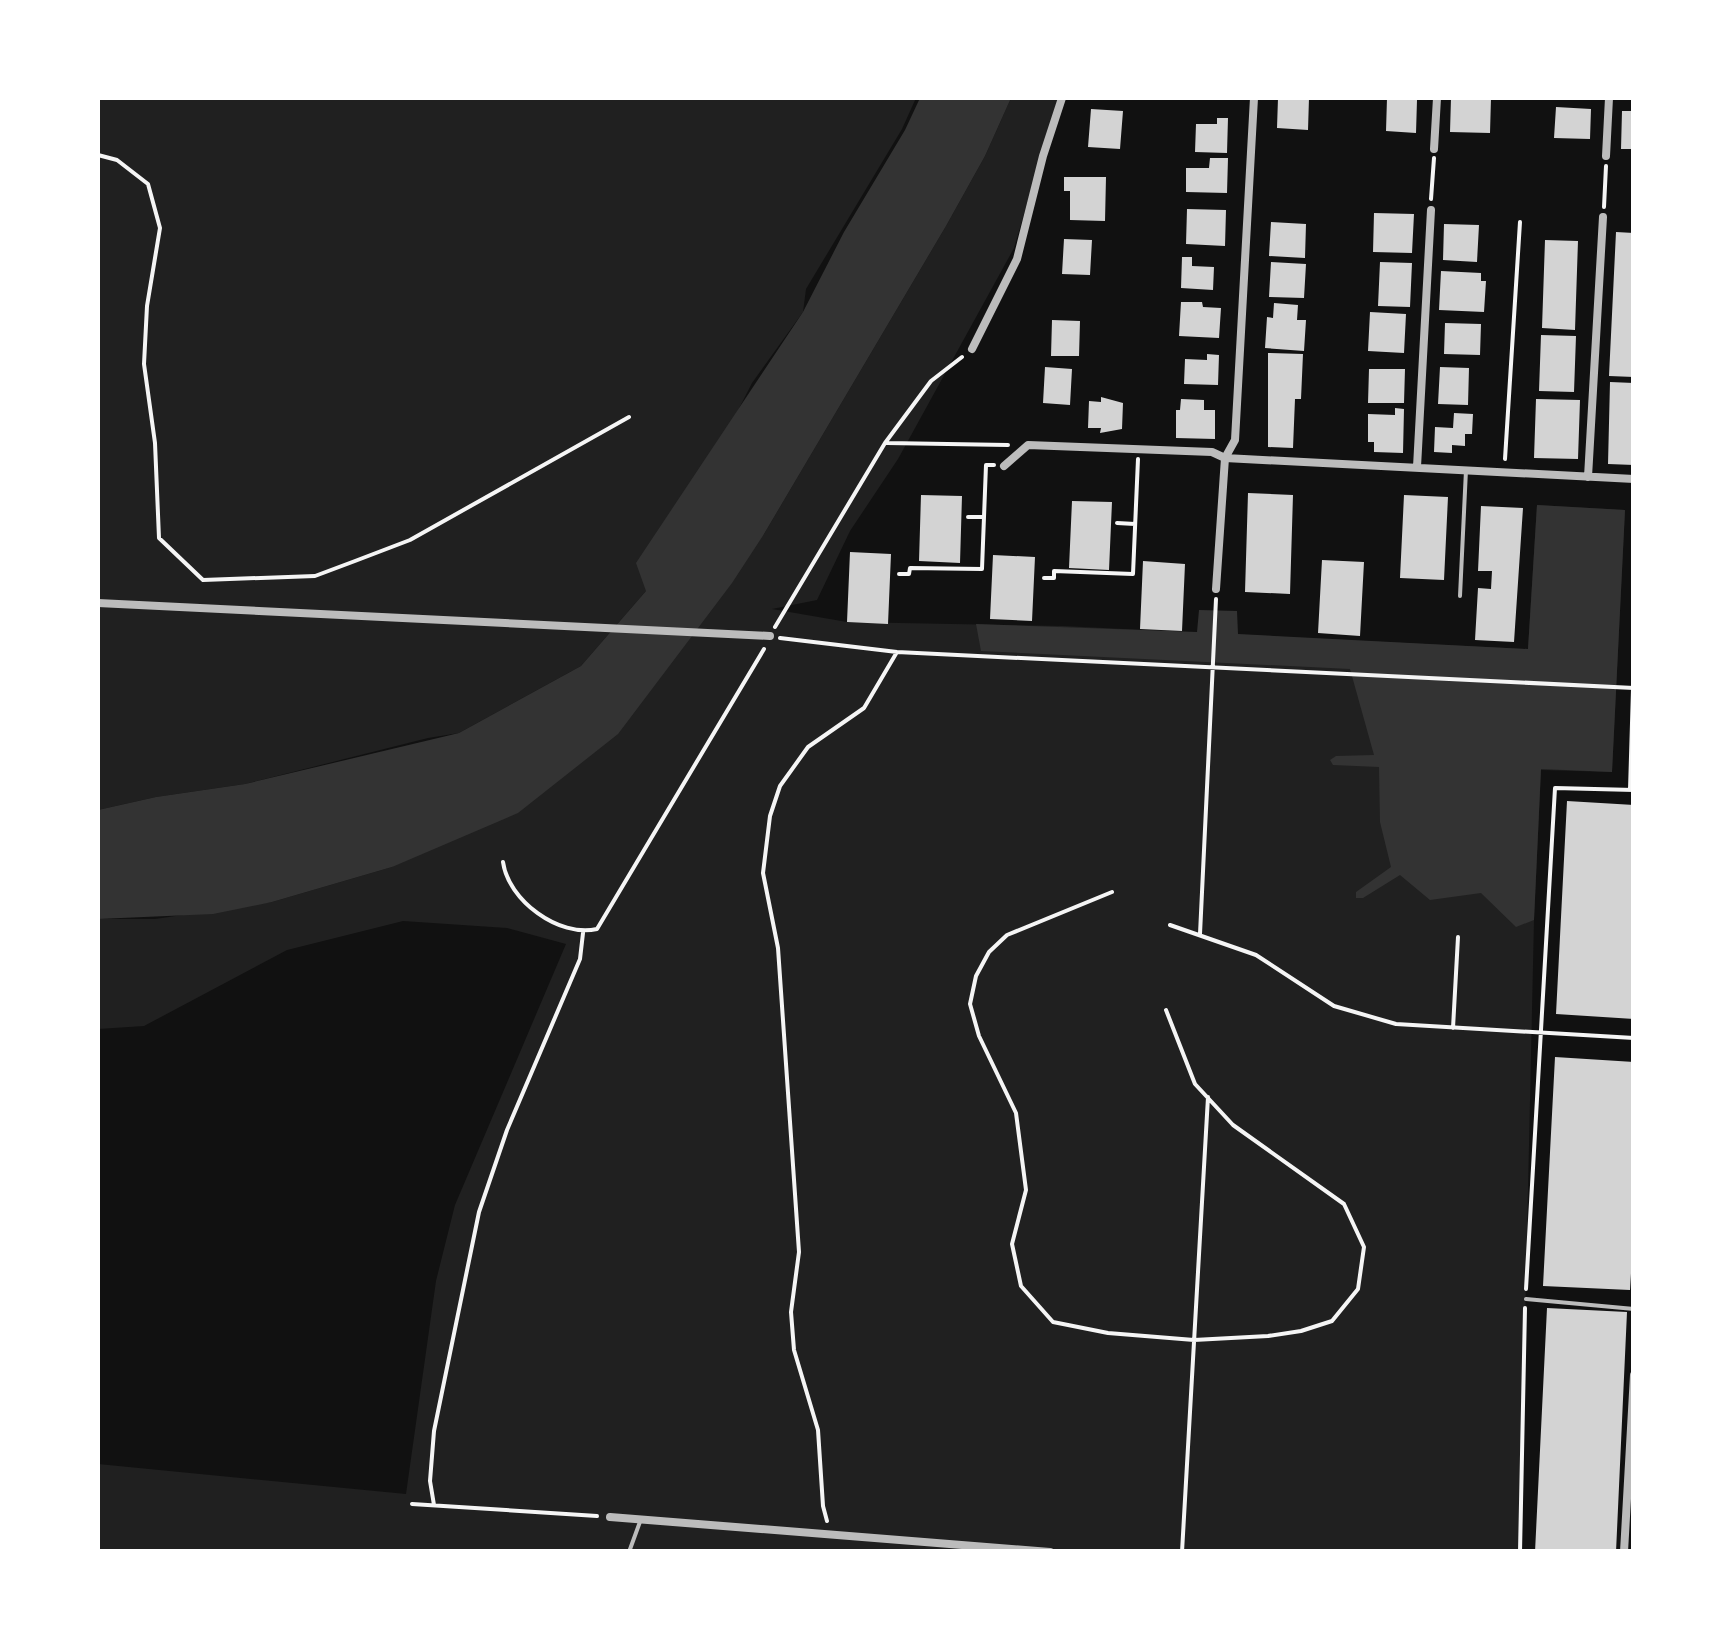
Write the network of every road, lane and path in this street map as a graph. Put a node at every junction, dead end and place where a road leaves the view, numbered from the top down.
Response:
1 (1062, 98) edge
2 (1254, 98) edge
3 (1437, 98) edge
4 (1609, 98) edge
5 (1434, 148) joint
6 (98, 156) edge
7 (1606, 156) joint
8 (1431, 210) joint
9 (1603, 217) joint
10 (1520, 222) dead end
11 (972, 349) joint
12 (629, 418) dead end
13 (885, 443) junction
14 (1028, 445) junction
15 (1138, 450) junction
16 (1225, 458) junction
17 (1004, 466) joint
18 (1417, 467) junction
19 (1466, 470) junction
20 (1504, 474) junction
21 (1588, 477) junction
22 (1634, 479) edge
23 (968, 517) dead end
24 (984, 517) junction
25 (1117, 523) dead end
26 (1135, 524) junction
27 (900, 574) dead end
28 (1044, 578) dead end
29 (203, 580) junction
30 (1216, 590) dead end
31 (1460, 596) dead end
32 (98, 603) edge
33 (196, 606) junction
34 (1216, 610) dead end
35 (768, 641) junction
36 (897, 652) junction
37 (1634, 656) edge
38 (1212, 664) junction
39 (1633, 688) edge
40 (1631, 790) edge
41 (503, 862) dead end
42 (1112, 892) dead end
43 (1170, 925) dead end
44 (583, 932) junction
45 (1200, 934) junction
46 (1458, 937) dead end
47 (1166, 1010) dead end
48 (1453, 1028) junction
49 (1540, 1034) junction
50 (1634, 1038) edge
51 (1208, 1098) junction
52 (1526, 1298) junction
53 (1634, 1309) edge
54 (1194, 1340) junction
55 (1634, 1375) edge
56 (1631, 1446) edge
57 (412, 1504) dead end
58 (434, 1505) junction
59 (610, 1517) joint
60 (641, 1520) junction
61 (831, 1536) junction
62 (629, 1552) edge
63 (1050, 1552) edge
64 (1182, 1552) edge
65 (1520, 1552) edge
66 (1624, 1552) edge

1 - 11 street
2 - 16 street
3 - 5 street
4 - 7 street
5 - 8 path
6 - 29 path
7 - 9 path
8 - 18 street
9 - 21 street
10 - 20 path
11 - 13 path
12 - 29 path
13 - 14 path
13 - 35 path
14 - 15 street
14 - 17 street
15 - 16 street
15 - 26 path
16 - 18 street
16 - 30 street
17 - 24 path
18 - 19 street
19 - 20 street
19 - 31 lane
20 - 21 street
21 - 22 street
23 - 24 path
24 - 27 path
25 - 26 path
26 - 28 path
29 - 33 path
32 - 33 street
33 - 35 street
34 - 38 path
35 - 36 path
35 - 44 path
36 - 38 path
36 - 61 path
37 - 39 path
38 - 39 path
38 - 45 path
39 - 40 path
40 - 49 path
41 - 44 path
42 - 54 path
43 - 45 path
44 - 58 path
45 - 48 path
46 - 48 path
47 - 51 path
48 - 49 path
49 - 50 path
49 - 52 path
51 - 54 path
51 - 54 path
52 - 53 lane
52 - 65 path
54 - 64 path
55 - 56 street
56 - 66 street
57 - 58 path
58 - 59 path
59 - 60 street
60 - 61 street
60 - 62 lane
61 - 63 street

